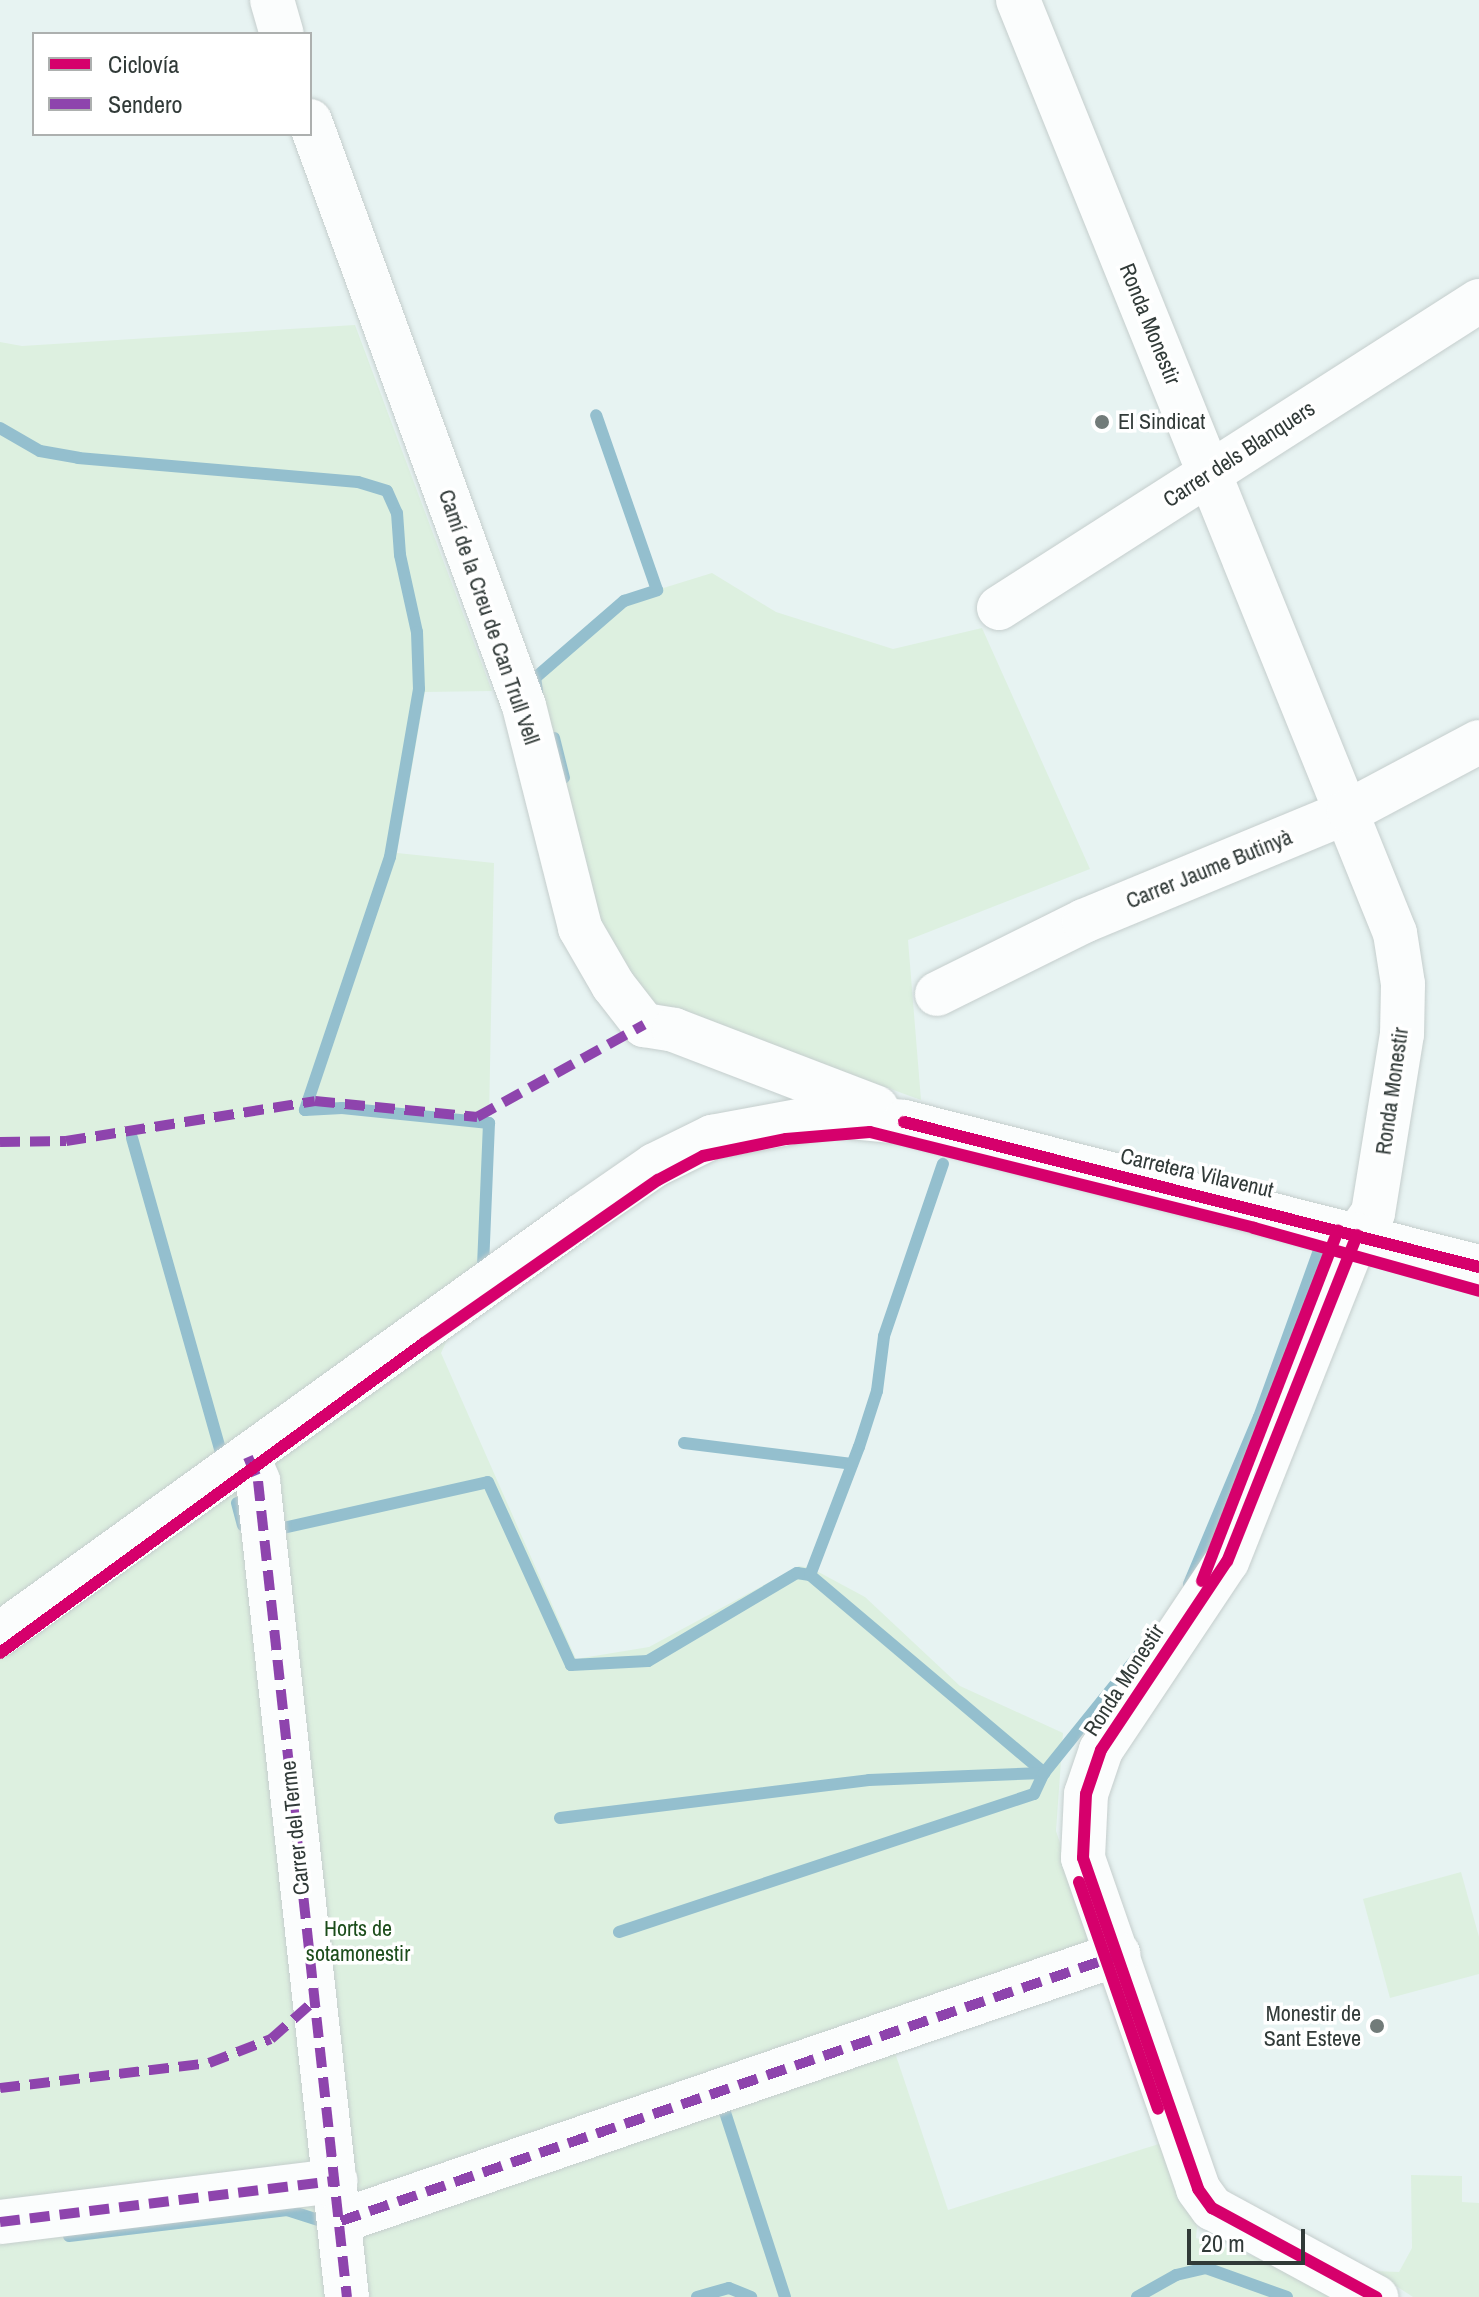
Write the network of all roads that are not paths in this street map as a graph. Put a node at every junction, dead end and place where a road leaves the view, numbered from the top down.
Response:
1 (272, 0) edge
2 (1018, 0) edge
3 (281, 32) edge
4 (312, 126) edge
5 (1479, 301) edge
6 (1211, 472) junction
7 (999, 608) dead end
8 (1479, 742) edge
9 (1349, 811) junction
10 (937, 994) dead end
11 (904, 1122) junction
12 (1357, 1235) junction
13 (1479, 1267) edge
14 (248, 1457) junction
15 (0, 1634) edge
16 (1118, 1954) junction
17 (339, 2201) junction
18 (0, 2222) edge
19 (347, 2297) edge
20 (1376, 2297) edge

1 - 3 street
2 - 6 street, Ronda Monestir
4 - 11 street, Camí de la Creu de Can Trull Vell
5 - 6 street, Carrer dels Blanquers
6 - 7 street, Carrer dels Blanquers
6 - 9 street, Ronda Monestir
8 - 9 street, Carrer Jaume Butinyà
9 - 10 street, Carrer Jaume Butinyà
9 - 12 street, Ronda Monestir
11 - 12 street, Carretera Vilavenut
11 - 14 street, Carretera Vilavenut
12 - 13 street, Carretera Vilavenut
12 - 16 street, Ronda Monestir
14 - 15 street, Carretera Vilavenut
14 - 17 street, Carrer del Terme
16 - 17 street
16 - 20 street, Ronda Monestir
17 - 18 street
17 - 19 street, Carrer del Terme

